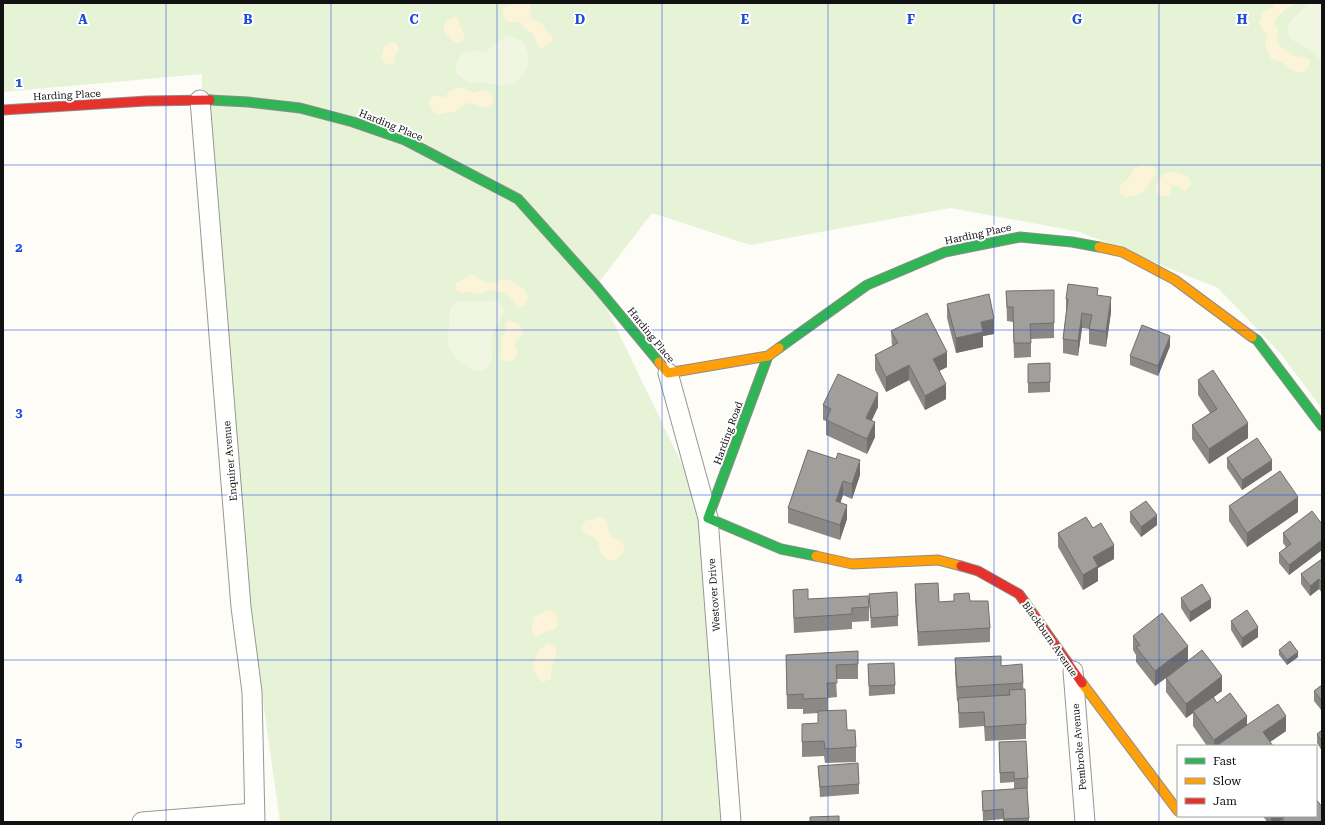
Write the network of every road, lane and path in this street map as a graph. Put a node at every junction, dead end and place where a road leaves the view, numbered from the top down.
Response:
1 (200, 100) junction
2 (3, 110) edge
3 (768, 356) junction
4 (668, 373) junction
5 (1322, 426) edge
6 (708, 518) junction
7 (1073, 671) junction
8 (1177, 809) edge
9 (254, 817) edge
10 (142, 822) edge
11 (731, 822) edge
12 (1085, 822) edge

1 - 2 main road, Harding Place
1 - 4 main road, Harding Place
1 - 9 street, Enquirer Avenue
3 - 4 main road, Harding Place
3 - 5 main road, Harding Place
3 - 6 main road, Harding Road
4 - 6 street, Westover Drive
6 - 7 main road, Blackburn Avenue
6 - 11 street, Westover Drive
7 - 8 main road, Blackburn Avenue
7 - 12 street, Pembroke Avenue
9 - 10 street

